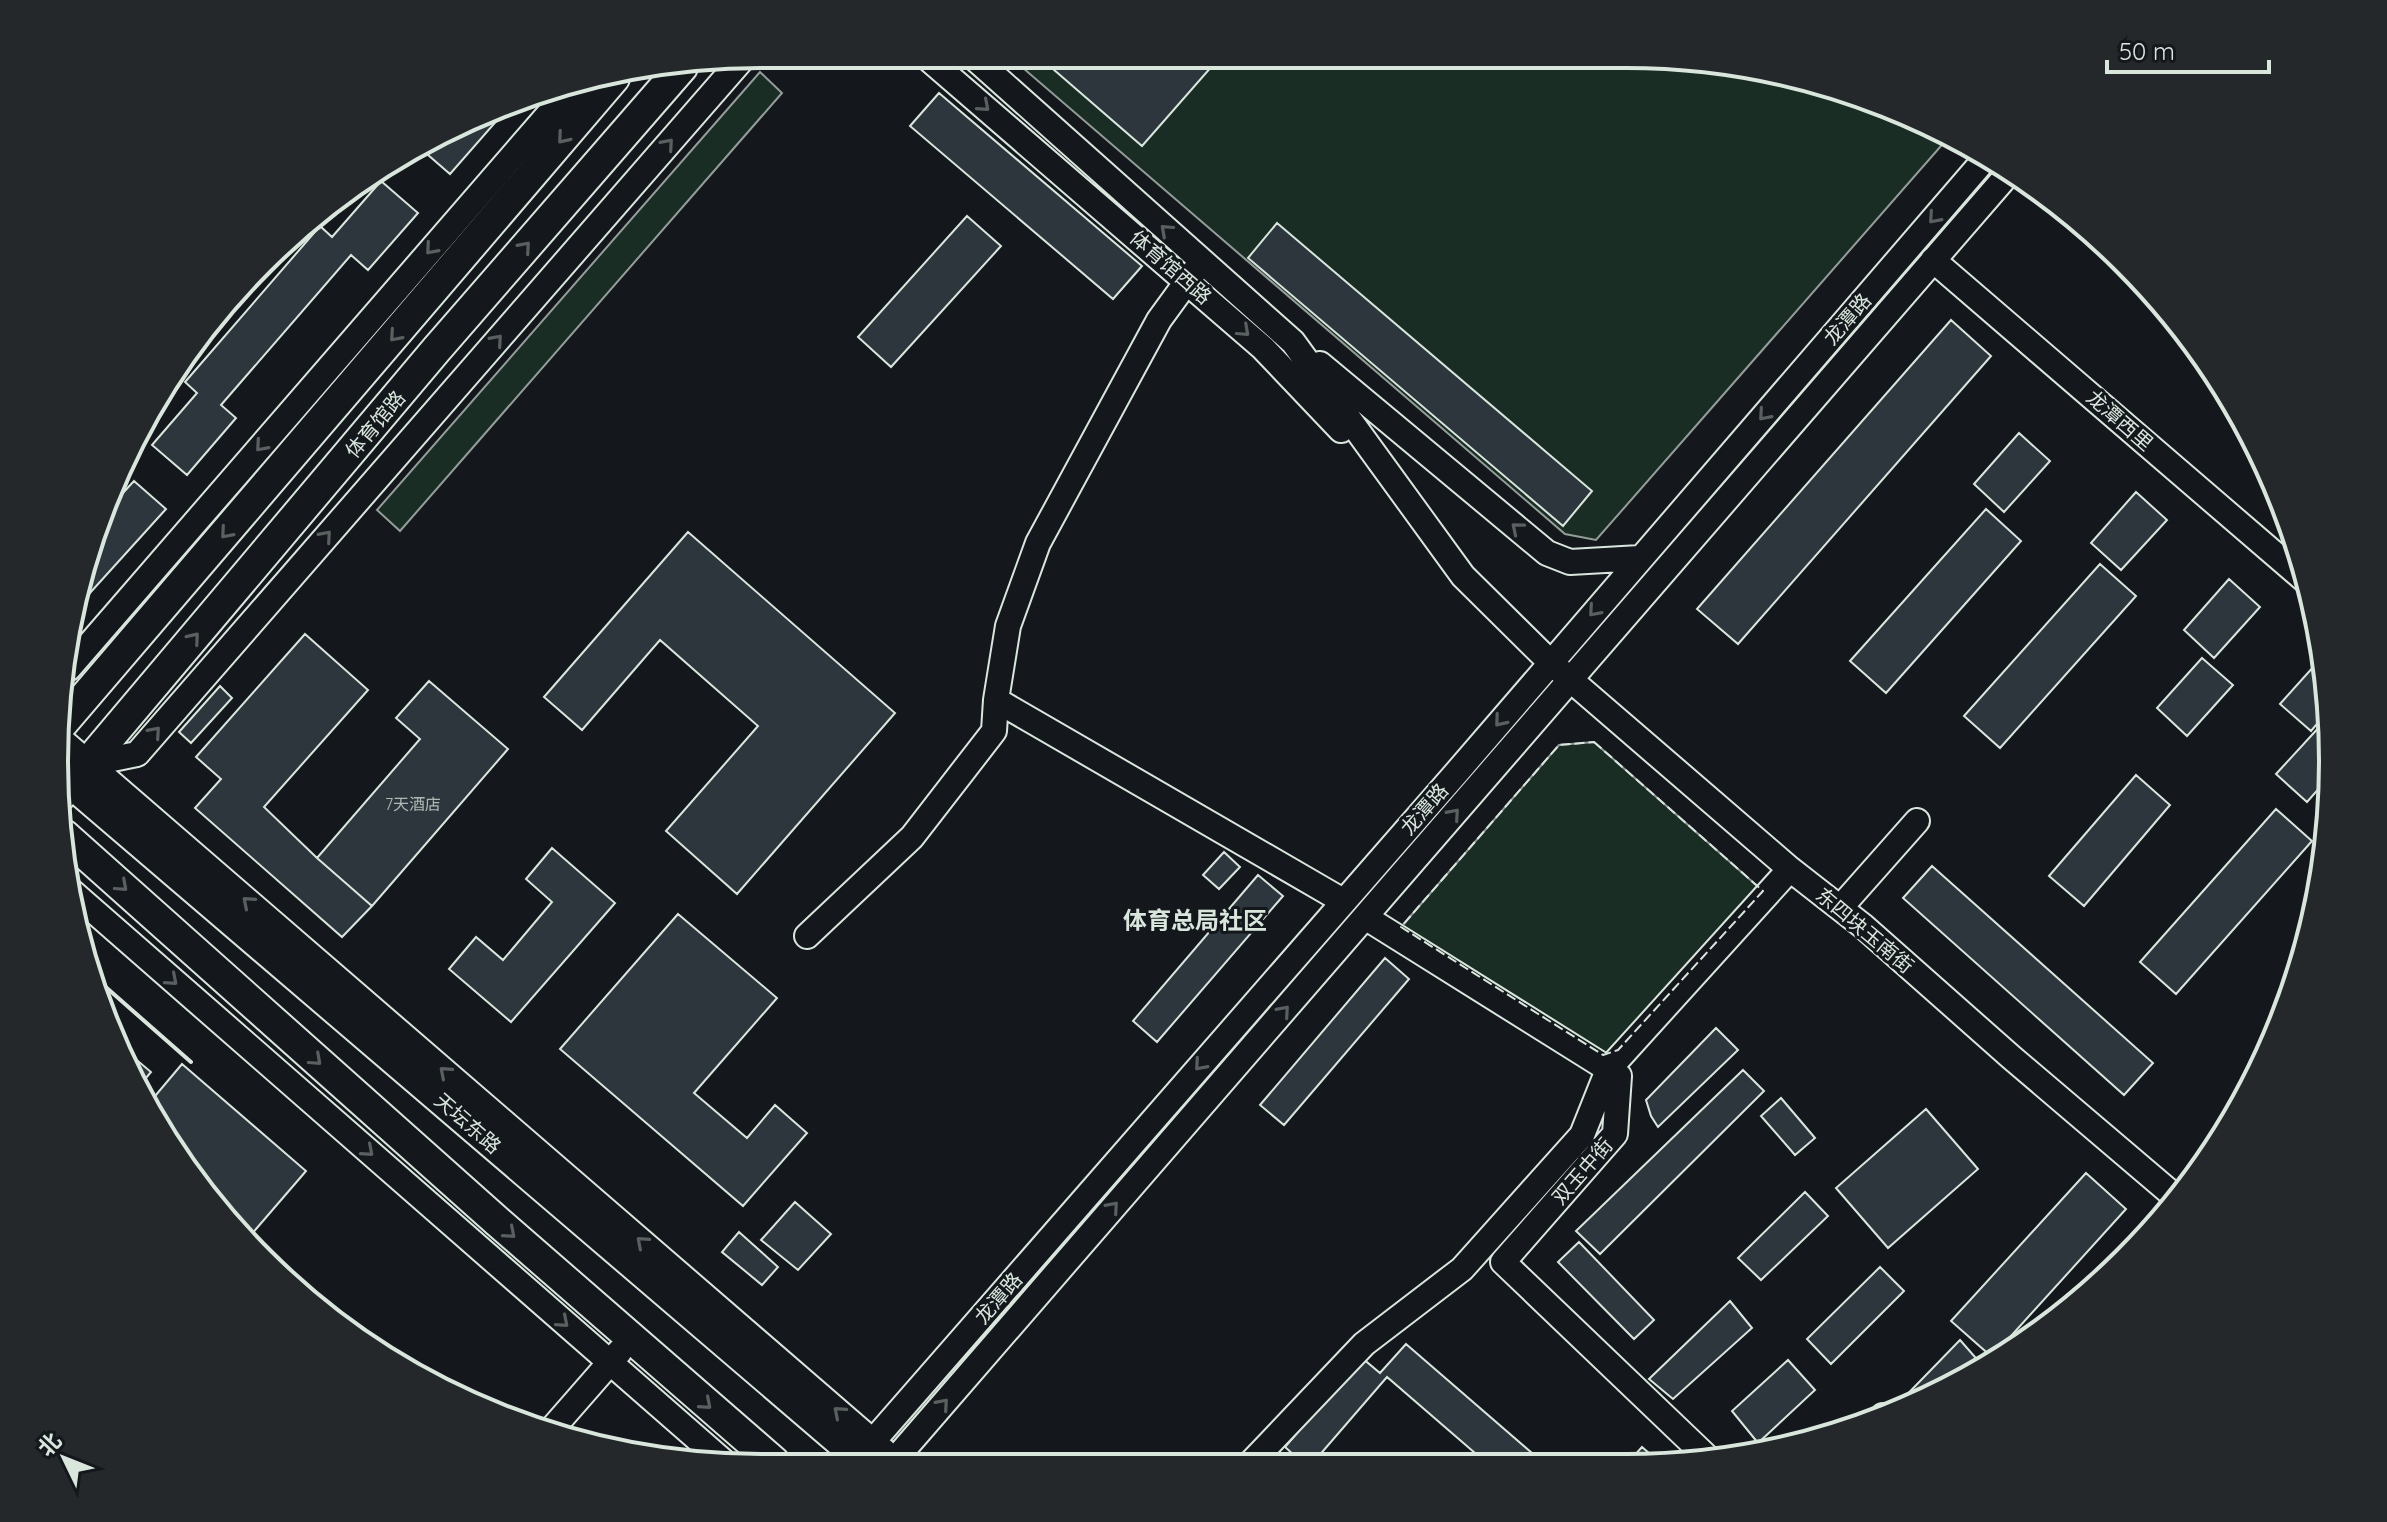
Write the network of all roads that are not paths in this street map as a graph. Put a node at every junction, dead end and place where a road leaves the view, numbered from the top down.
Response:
1 (940, 68) edge
2 (984, 68) edge
3 (734, 69) edge
4 (676, 73) edge
5 (607, 86) edge
6 (563, 98) edge
7 (1980, 165) edge
8 (2003, 180) edge
9 (1933, 260) junction
10 (1194, 270) junction
11 (1293, 342) junction
12 (1403, 495) junction
13 (1640, 558) junction
14 (2291, 568) edge
15 (76, 660) edge
16 (1550, 662) junction
17 (1570, 680) junction
18 (996, 700) junction
19 (69, 715) edge
20 (68, 778) edge
21 (1917, 821) dead end
22 (73, 843) edge
23 (1790, 869) junction
24 (82, 901) edge
25 (1343, 901) junction
26 (1840, 908) junction
27 (1365, 917) junction
28 (807, 936) dead end
29 (1608, 1070) junction
30 (2169, 1191) edge
31 (630, 1338) junction
32 (610, 1363) junction
33 (557, 1423) edge
34 (1699, 1450) edge
35 (713, 1453) edge
36 (765, 1454) edge
37 (871, 1454) edge
38 (881, 1454) edge
39 (882, 1454) edge
40 (1259, 1454) edge

1 -> 10 street, 体育馆西路
10 -> 2 street, 体育馆西路
20 -> 3 street
20 -> 4 main road, 体育馆路
5 -> 19 main road, 体育馆路
6 -> 15 street
7 -> 13 street, 龙潭路
8 - 9 street, 龙潭路
9 - 14 street, 龙潭西里
9 - 17 street, 龙潭路
10 - 11 street, 体育馆西路
10 -> 12 street, 体育馆西路
10 - 18 street
11 - 12 street, 体育馆西路
13 -> 11 street
12 - 16 street, 体育馆西路
13 -> 16 street, 龙潭路
16 - 17 street, 东四块玉南街
16 -> 25 street, 龙潭路
17 - 23 street, 东四块玉南街
27 -> 17 street, 龙潭路
18 - 25 street
18 - 28 street
37 -> 20 main road, 天坛东路
21 - 26 street
22 -> 31 main road
23 - 26 street, 东四块玉南街
23 - 29 street
24 -> 32 street
25 -> 38 street, 龙潭路
26 - 30 street, 东四块玉南街
27 - 29 street
39 -> 27 street, 龙潭路
29 - 34 street, 双玉中街
29 - 40 street
31 - 32 street
31 -> 36 main road
32 - 33 street
32 - 35 street

